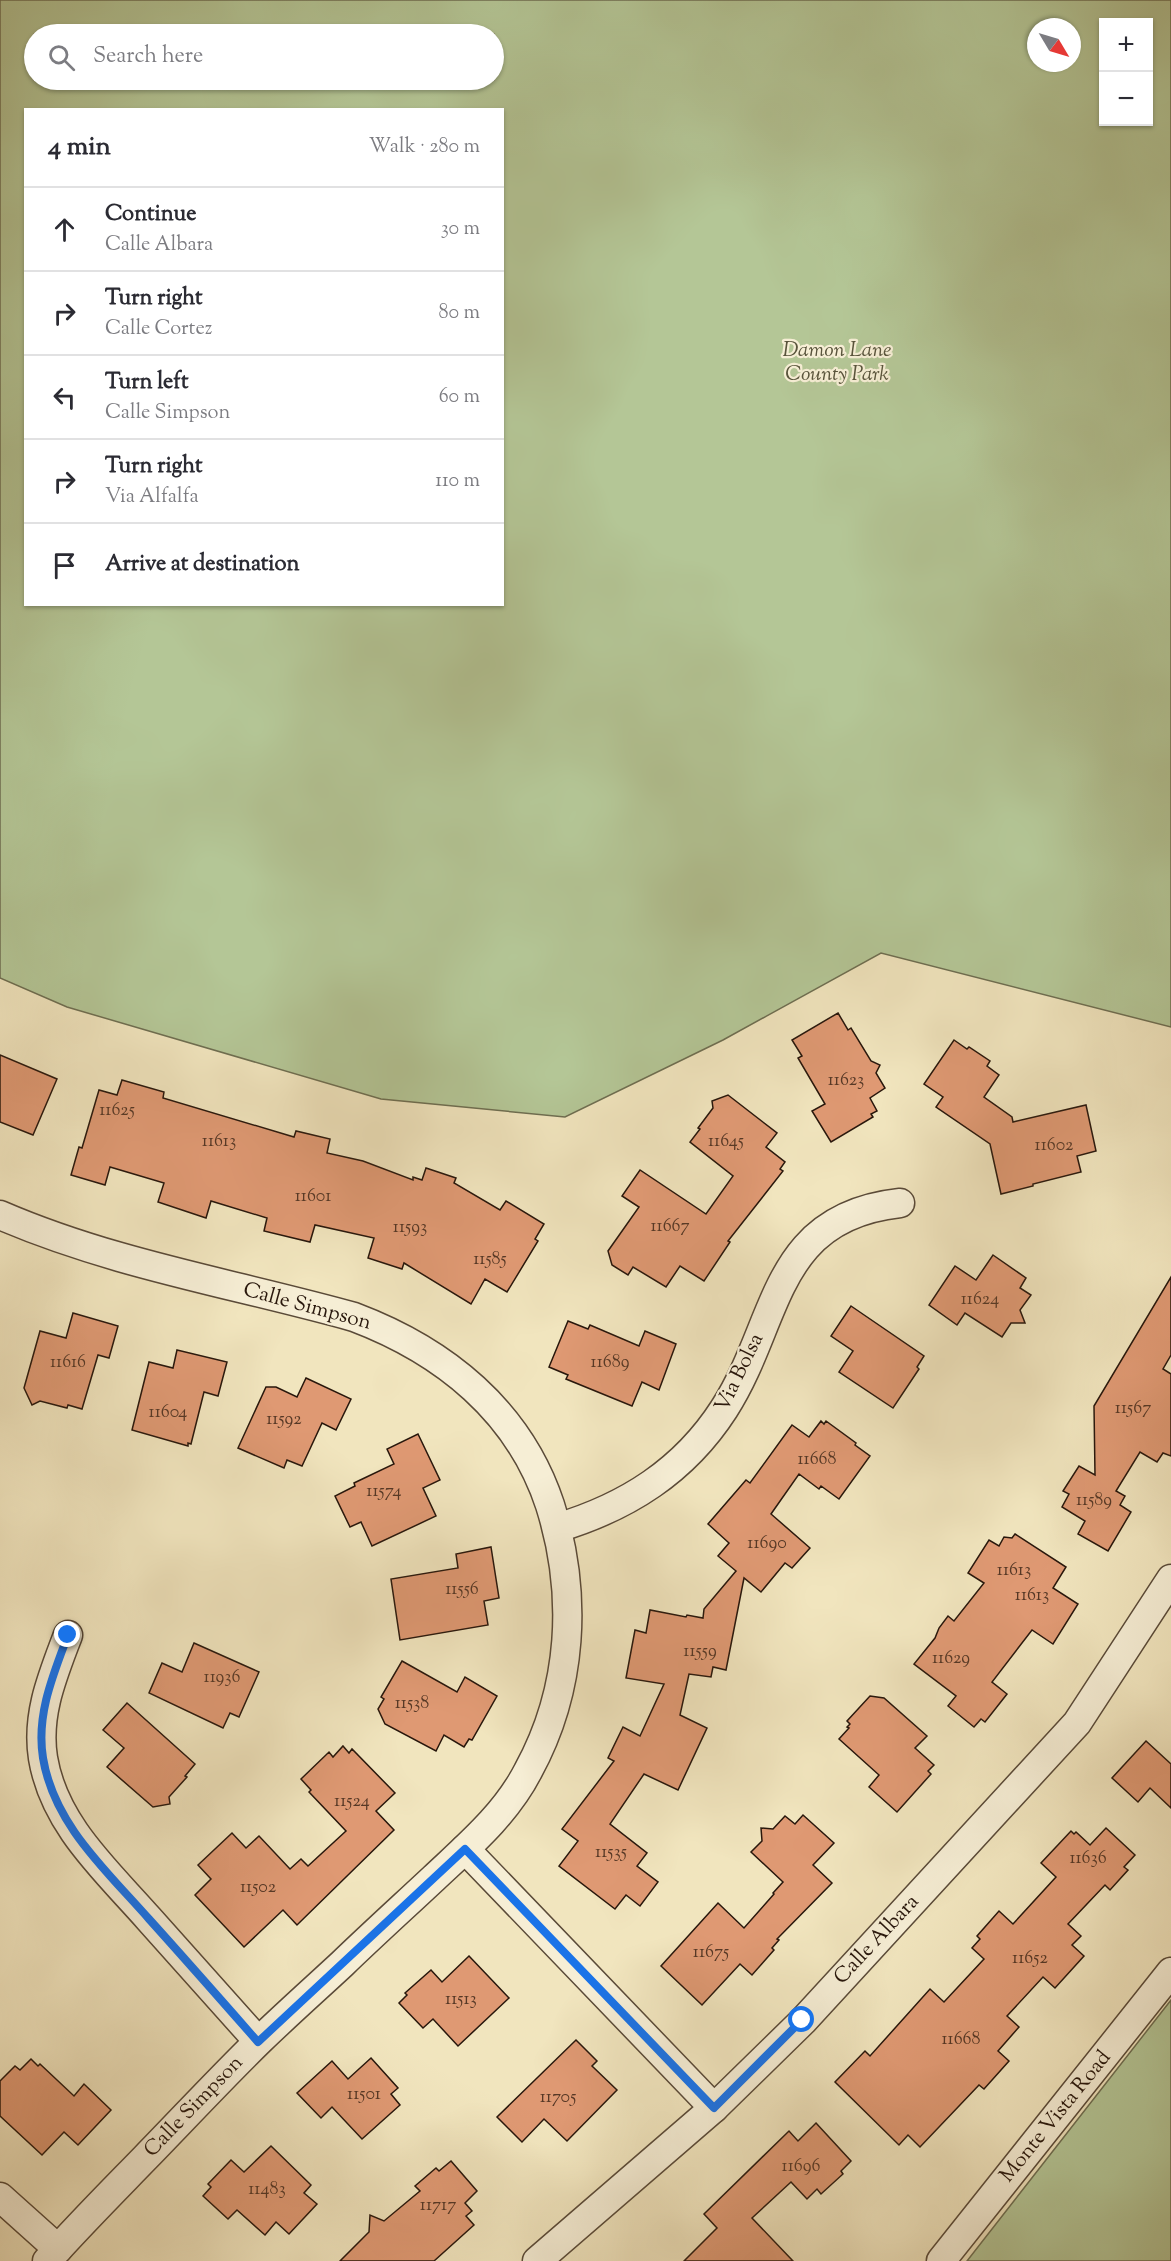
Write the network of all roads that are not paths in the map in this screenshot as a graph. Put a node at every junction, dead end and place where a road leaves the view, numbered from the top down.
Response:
1 (900, 1203) dead end
2 (0, 1215) edge
3 (557, 1528) junction
4 (1171, 1579) edge
5 (68, 1635) dead end
6 (465, 1849) junction
7 (1171, 1972) edge
8 (258, 2042) junction
9 (714, 2108) junction
10 (0, 2197) edge
11 (52, 2255) edge
12 (537, 2261) edge
13 (941, 2261) edge

1 - 3 street, Via Bolsa
2 - 3 street, Calle Simpson
3 - 6 street, Calle Simpson
4 - 9 street, Calle Albara
5 - 8 street
6 - 8 street, Calle Simpson
6 - 9 street
7 - 13 street, Monte Vista Road
8 - 11 street, Calle Simpson
9 - 12 street, Calle Albara
10 - 11 street

